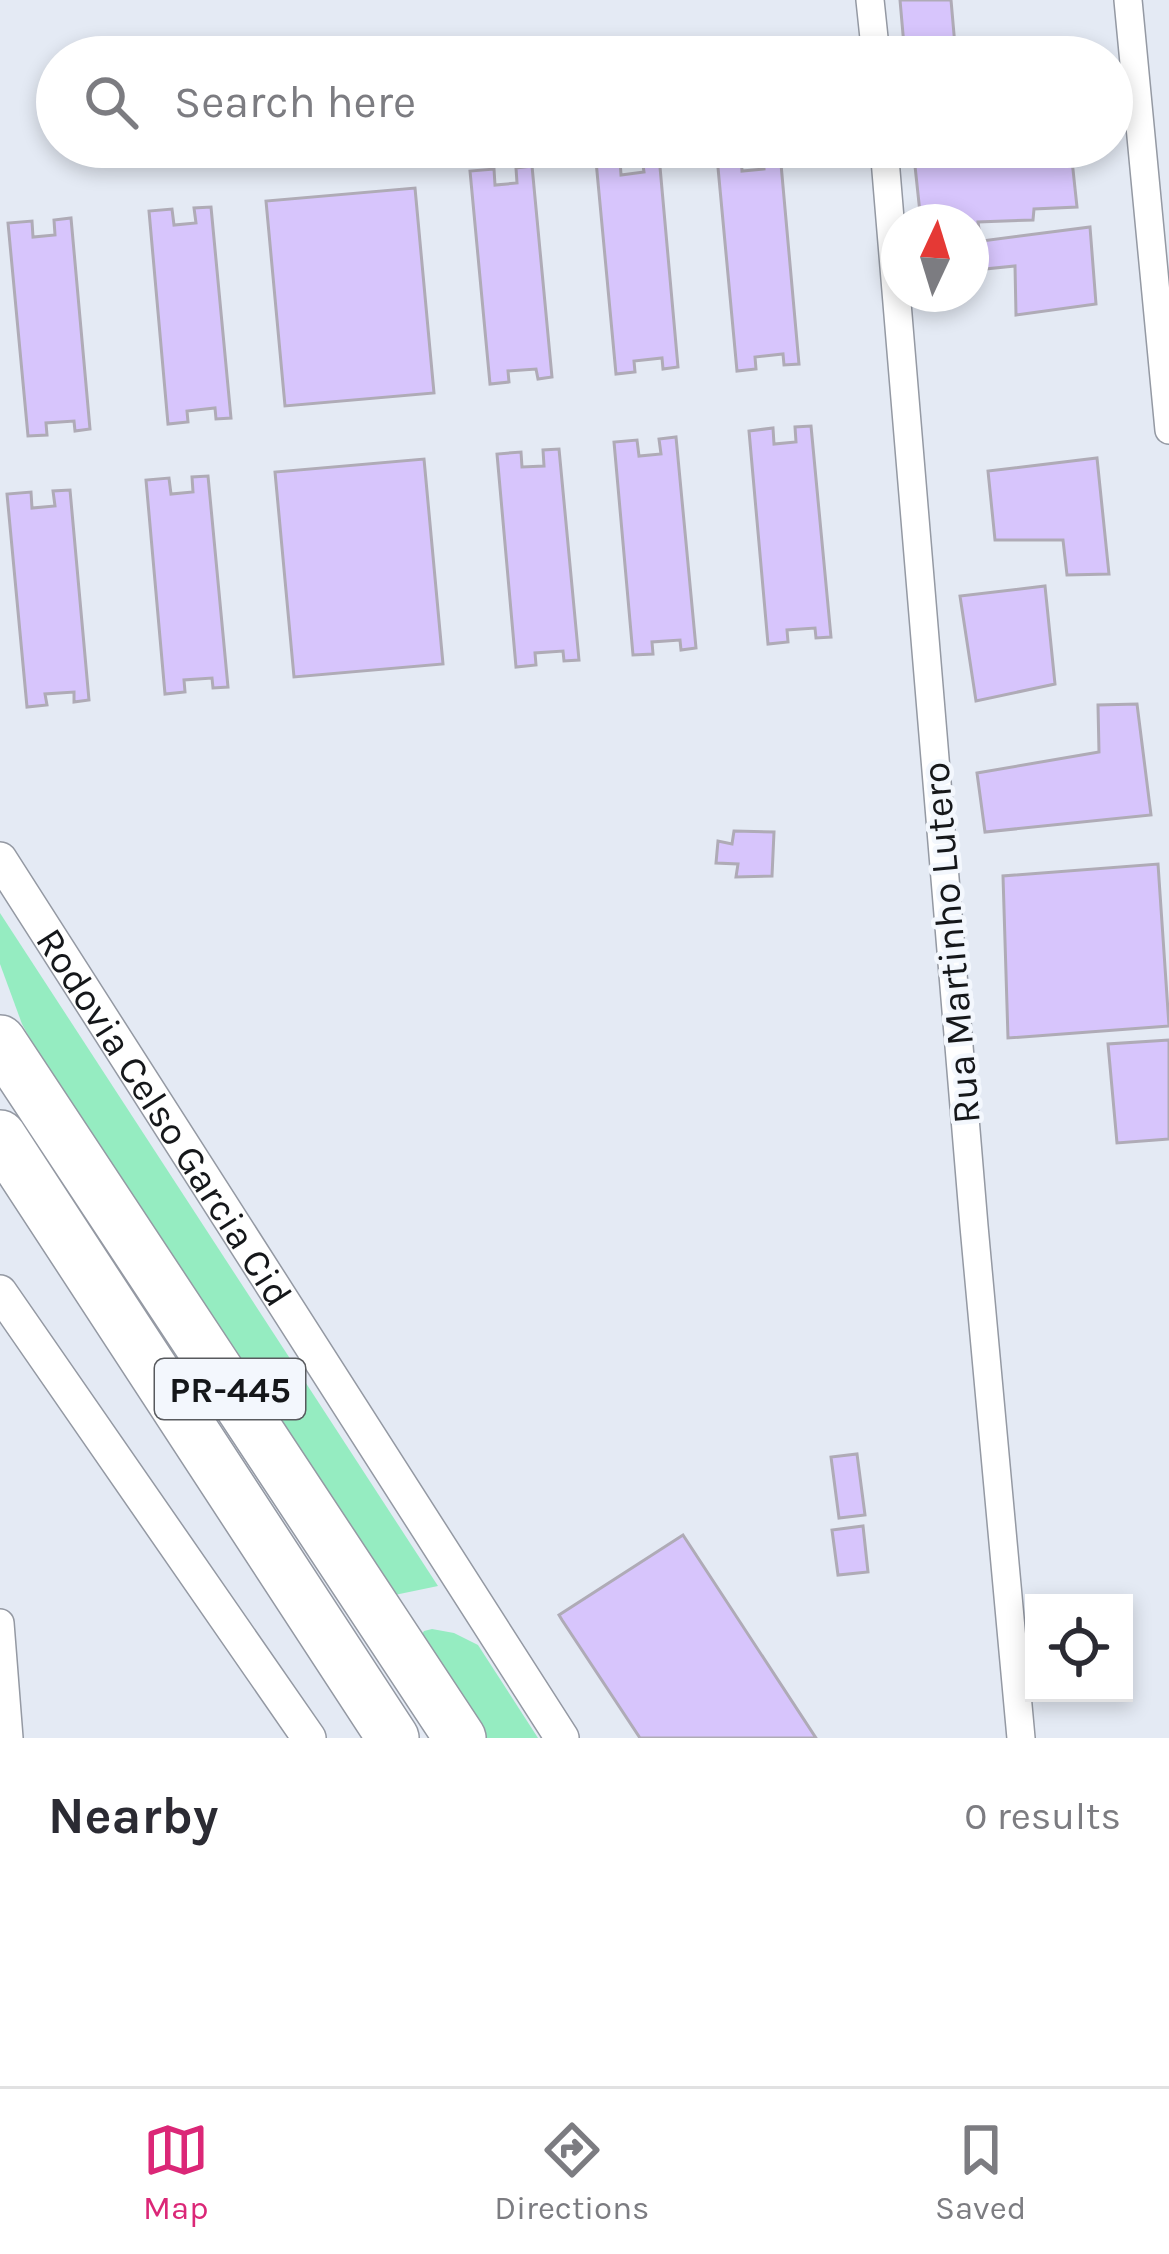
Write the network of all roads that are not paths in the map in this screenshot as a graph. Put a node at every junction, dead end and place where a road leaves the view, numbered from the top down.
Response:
1 (870, 0) edge
2 (1128, 0) edge
3 (874, 36) edge
4 (1131, 36) edge
5 (1133, 52) edge
6 (886, 168) edge
7 (1169, 430) edge
8 (0, 859) edge
9 (0, 1005) edge
10 (0, 1041) edge
11 (29, 1085) junction
12 (0, 1136) edge
13 (0, 1292) edge
14 (0, 1623) edge
15 (9, 1738) edge
16 (309, 1738) edge
17 (393, 1738) edge
18 (460, 1738) edge
19 (562, 1738) edge
20 (1021, 1738) edge

1 - 3 street
2 - 4 street
5 - 7 street
6 - 20 street, Rua Martinho Lutero
8 - 19 street, Rodovia Celso Garcia Cid / PR-445
9 - 11 highway
10 - 11 highway, PR-445
11 - 18 highway, PR-445
12 - 17 highway, PR-445
13 - 16 street, PR-445
14 - 15 street

